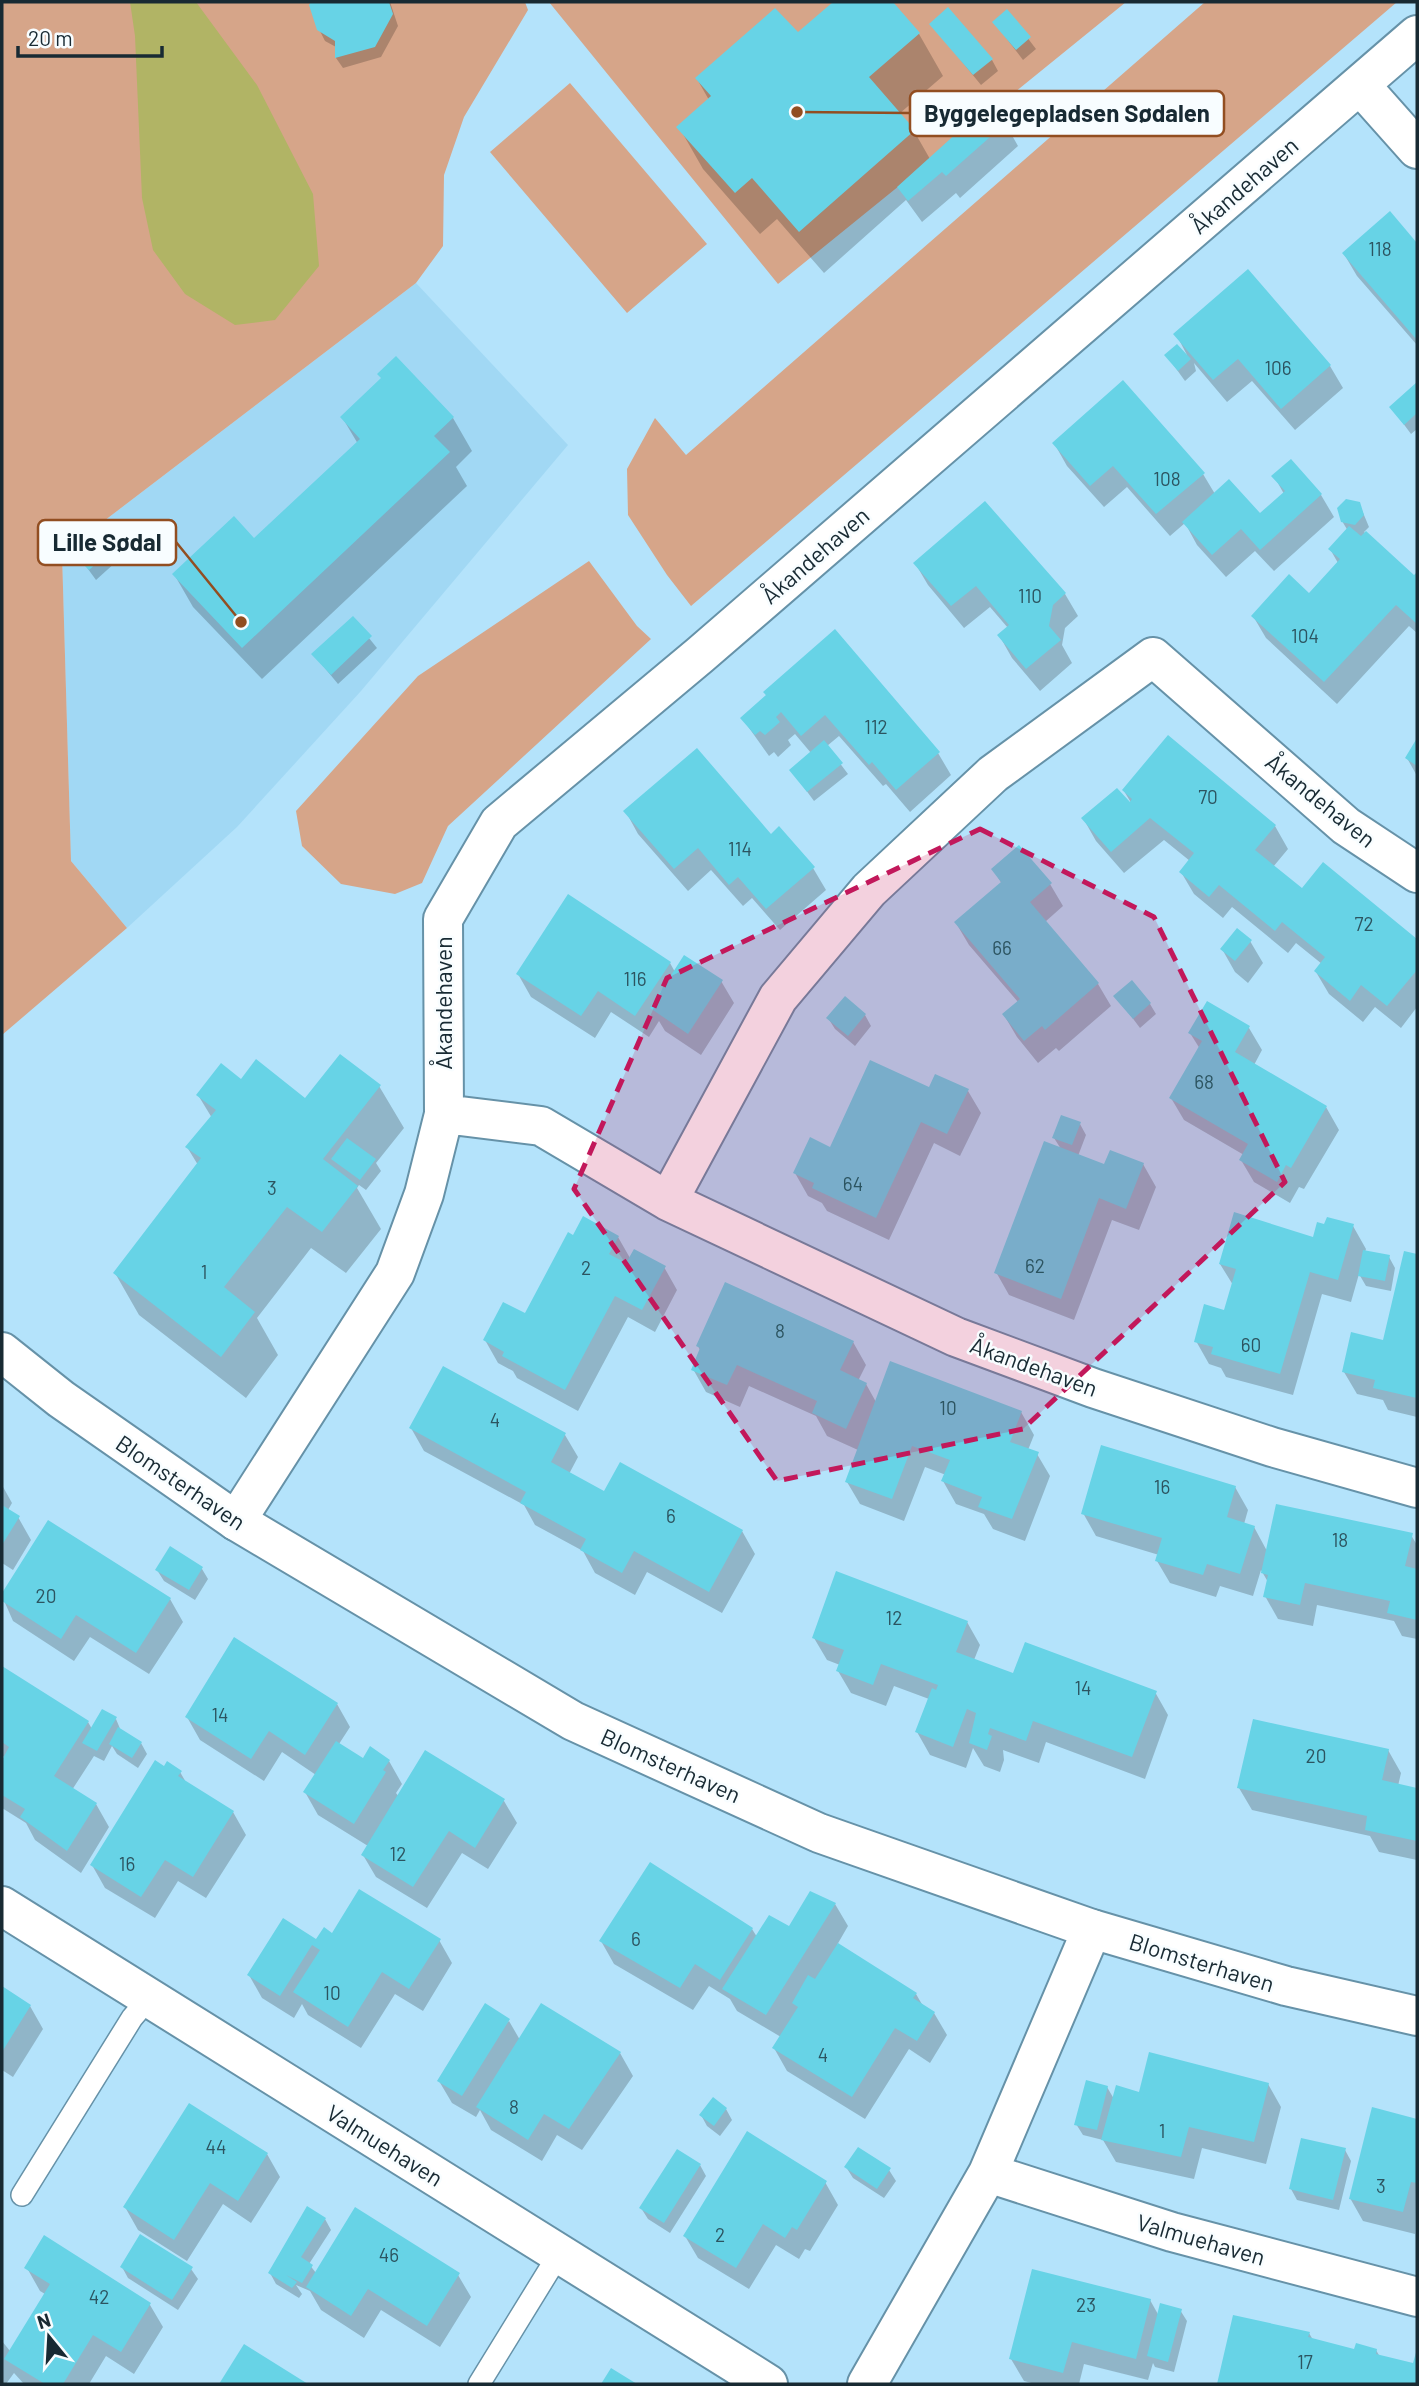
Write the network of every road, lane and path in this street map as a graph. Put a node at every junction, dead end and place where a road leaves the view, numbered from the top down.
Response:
1 (1417, 35) edge
2 (1360, 85) junction
3 (1417, 149) edge
4 (1417, 873) edge
5 (444, 1114) junction
6 (668, 1201) junction
7 (2, 1352) edge
8 (1417, 1488) edge
9 (236, 1521) junction
10 (2, 1906) edge
11 (1092, 1929) junction
12 (149, 1998) junction
13 (1417, 2016) edge
14 (988, 2173) junction
15 (22, 2195) dead end
16 (559, 2254) junction
17 (1417, 2297) edge
18 (478, 2384) edge
19 (768, 2384) edge
20 (867, 2384) edge

1 - 2 street, Åkandehaven
2 - 3 street
2 - 5 street, Åkandehaven
4 - 6 street, Åkandehaven
5 - 6 street, Åkandehaven
5 - 9 street, Åkandehaven
6 - 8 street, Åkandehaven
7 - 9 street, Blomsterhaven
9 - 11 street, Blomsterhaven
10 - 12 street, Valmuehaven
11 - 13 street, Blomsterhaven
11 - 14 street
12 - 15 lane
12 - 16 street, Valmuehaven
14 - 17 street, Valmuehaven
14 - 20 street
16 - 18 lane
16 - 19 street, Valmuehaven

